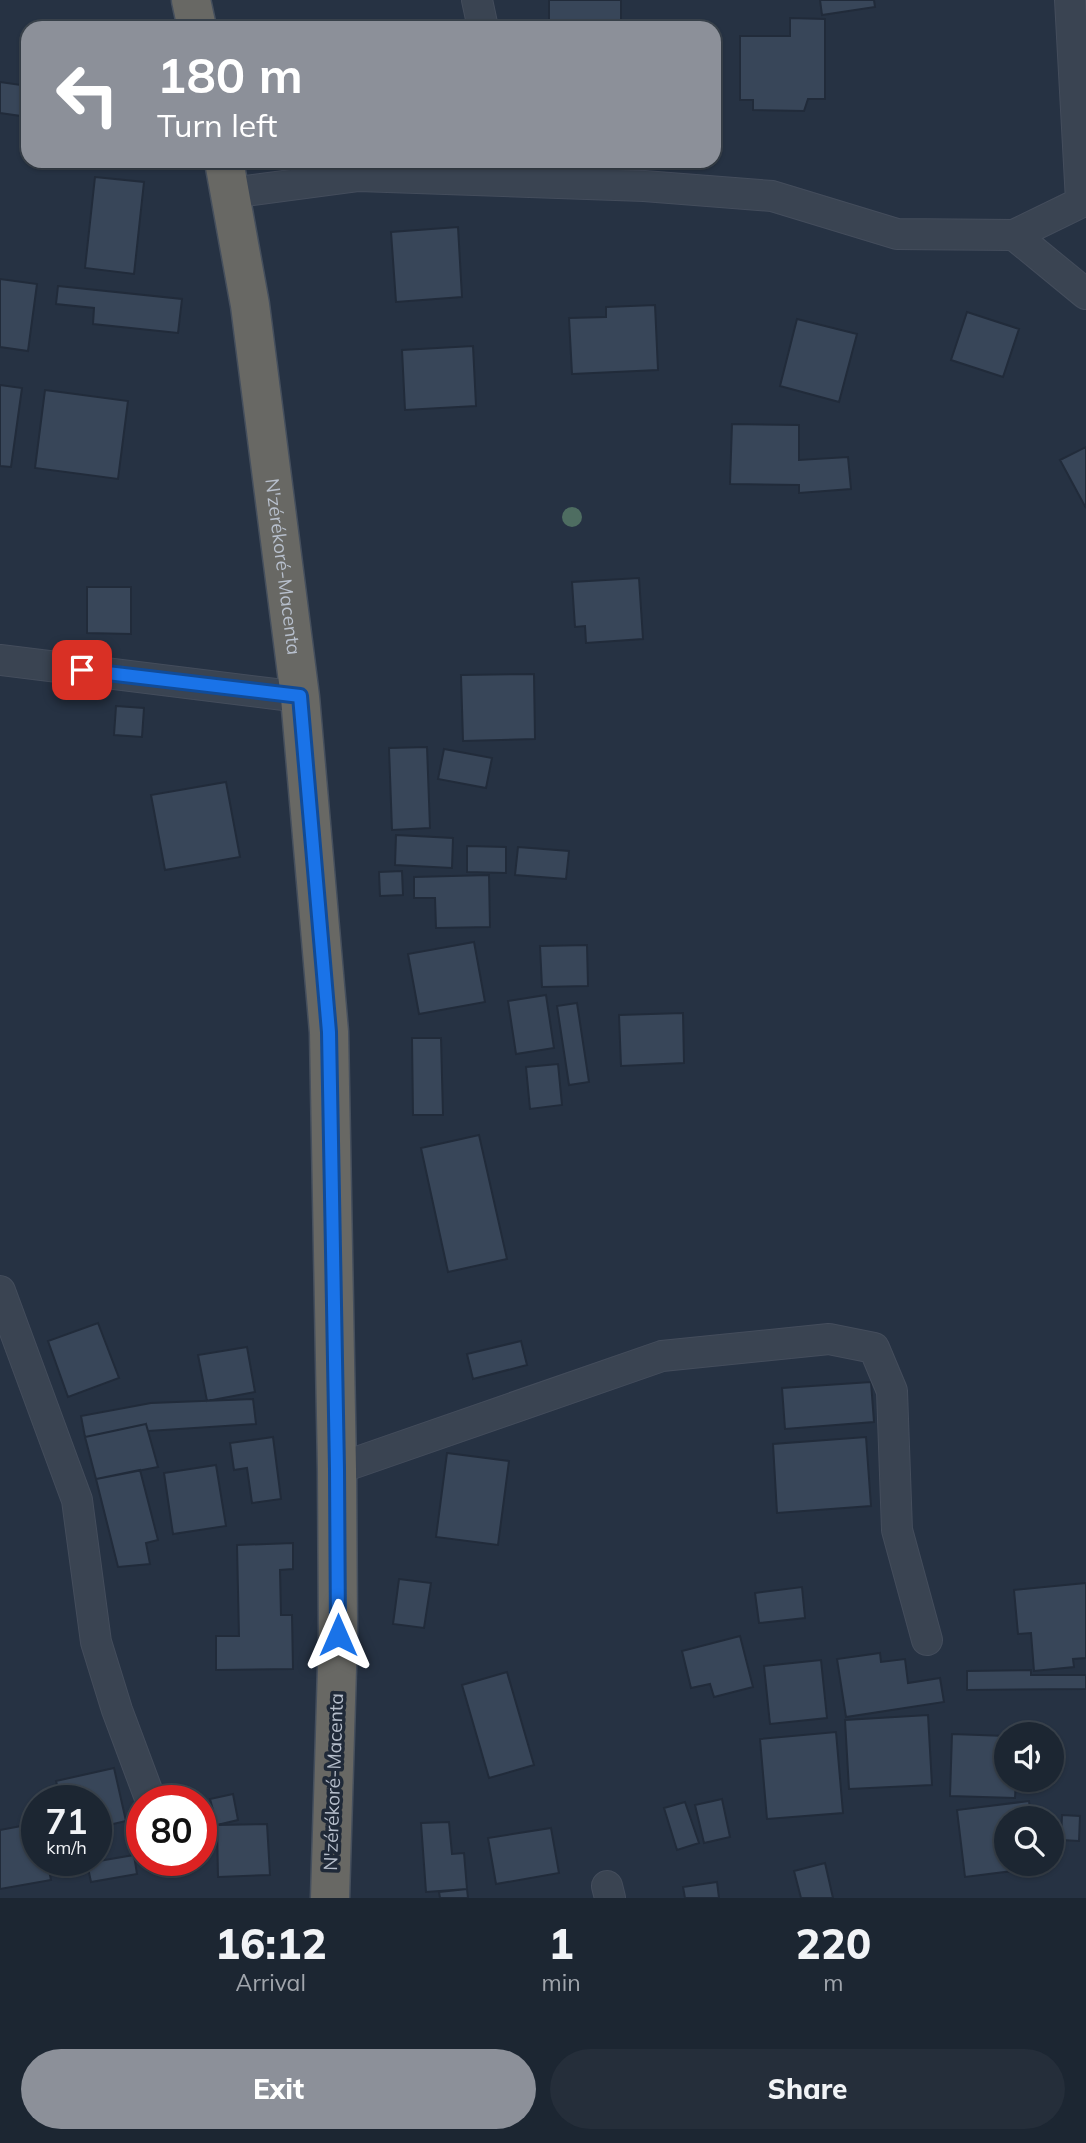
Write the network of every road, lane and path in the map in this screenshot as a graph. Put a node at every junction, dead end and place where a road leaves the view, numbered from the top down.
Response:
1 (191, 0) edge
2 (477, 0) edge
3 (1070, 0) edge
4 (196, 21) edge
5 (482, 21) edge
6 (490, 172) edge
7 (227, 177) edge
8 (1084, 201) edge
9 (1014, 235) junction
10 (1086, 293) edge
11 (0, 660) edge
12 (300, 696) junction
13 (0, 1292) edge
14 (337, 1469) junction
15 (927, 1640) dead end
16 (145, 1785) edge
17 (330, 1898) edge

1 - 4 highway
2 - 5 street
3 - 8 street
6 - 7 street
6 - 9 street
7 - 12 highway, N'zérékoré-Macenta
8 - 9 street
9 - 10 street
11 - 12 street
12 - 14 highway, N'zérékoré-Macenta
13 - 16 street
14 - 15 street
14 - 17 highway, N'zérékoré-Macenta

